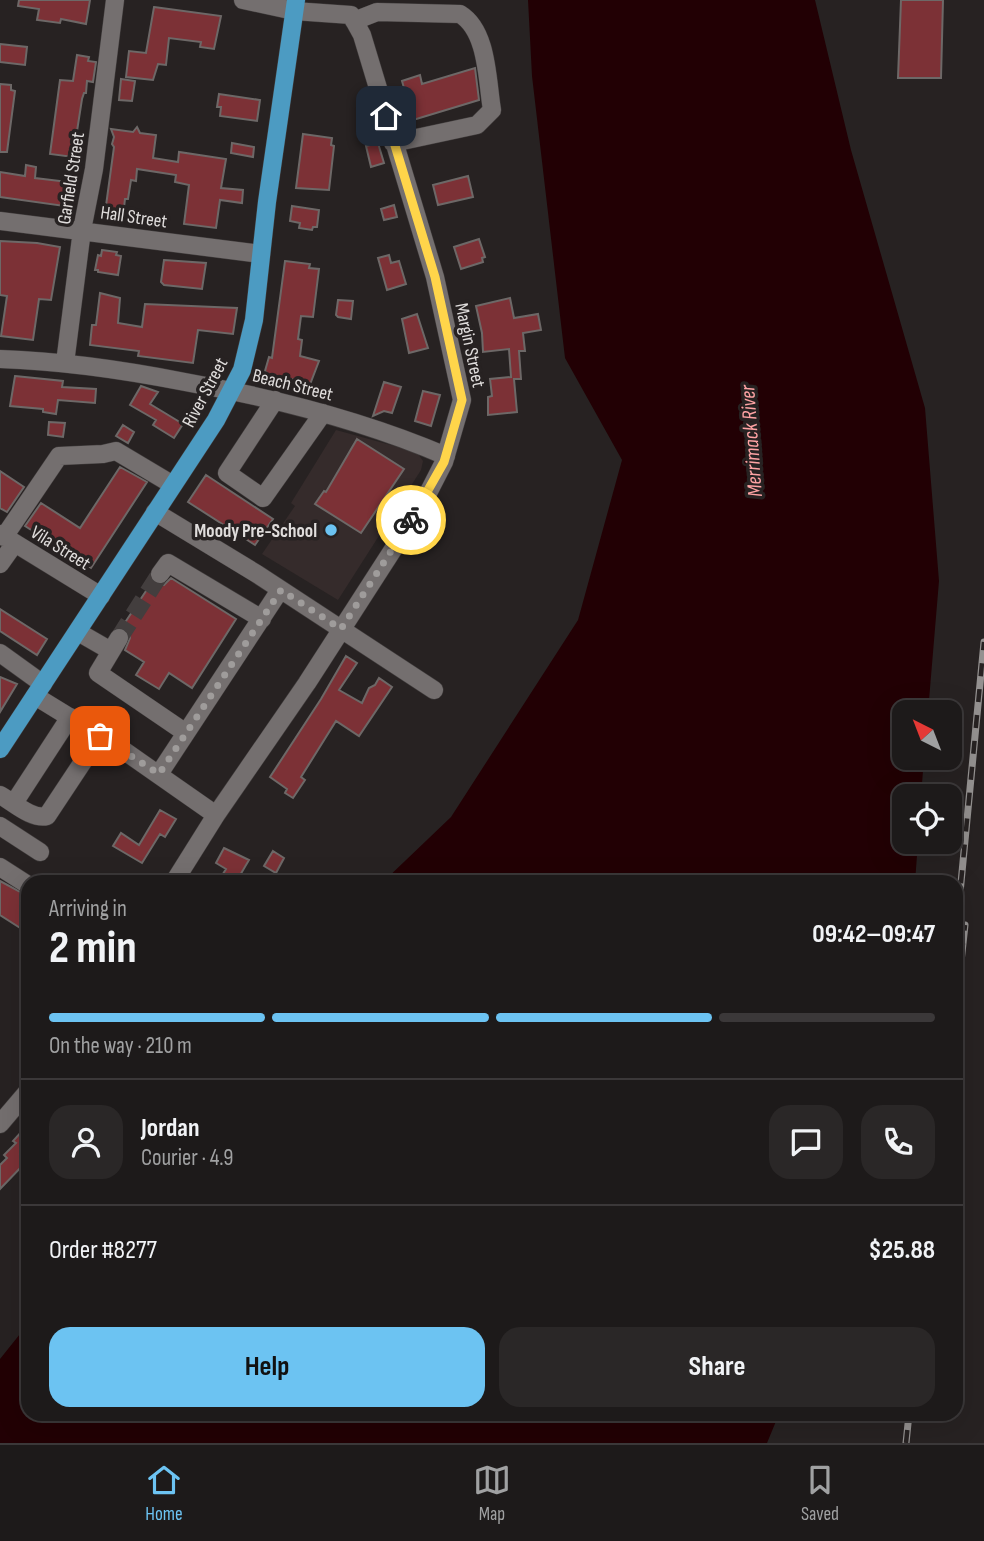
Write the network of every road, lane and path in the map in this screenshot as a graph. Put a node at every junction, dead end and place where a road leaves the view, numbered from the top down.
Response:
1 (114, 0) edge
2 (243, 0) edge
3 (295, 6) edge
4 (354, 21) junction
5 (393, 143) junction
6 (0, 221) edge
7 (82, 230) junction
8 (261, 254) junction
9 (0, 359) edge
10 (65, 363) junction
11 (231, 390) junction
12 (275, 400) junction
13 (323, 413) junction
14 (446, 456) junction
15 (173, 485) junction
16 (155, 512) junction
17 (6, 538) edge
18 (0, 564) edge
19 (160, 574) dead end
20 (281, 590) junction
21 (101, 596) junction
22 (261, 619) junction
23 (341, 629) junction
24 (78, 632) junction
25 (0, 653) edge
26 (39, 690) junction
27 (434, 690) dead end
28 (70, 717) junction
29 (187, 733) junction
30 (100, 736) junction
31 (1, 744) edge
32 (159, 774) junction
33 (7, 799) edge
34 (216, 815) junction
35 (0, 825) edge
36 (40, 852) dead end
37 (0, 867) edge
38 (178, 875) edge
39 (21, 880) edge
40 (21, 1099) edge
41 (0, 1124) edge

1 - 7 street, Garfield Street
2 - 3 street
3 - 4 street
3 - 8 main road, River Street
4 - 5 street, Margin Street
4 - 5 street
5 - 14 street, Margin Street
6 - 7 street, Hall Street
7 - 8 street, Hall Street
7 - 10 street, Garfield Street
8 - 11 main road, River Street
9 - 10 street, Beach Street
10 - 11 street, Beach Street
11 - 12 street, Beach Street
11 - 15 main road, River Street
12 - 13 street, Beach Street
12 - 13 street
13 - 14 street, Beach Street
14 - 23 street, Margin Street
15 - 16 main road, River Street
15 - 17 street
16 - 20 street
16 - 21 main road, River Street
17 - 18 street
17 - 21 street, Vila Street
19 - 22 street
20 - 22 street
20 - 23 street
21 - 24 main road, River Street
22 - 29 street
23 - 27 street
23 - 34 street, Margin Street
24 - 26 main road, River Street
24 - 29 street
25 - 26 street
26 - 28 street
26 - 31 main road, River Street
28 - 30 street
28 - 33 street
29 - 32 street
30 - 32 street
30 - 33 street
32 - 34 street
34 - 38 street, Margin Street
35 - 36 street
37 - 39 street
40 - 41 street

